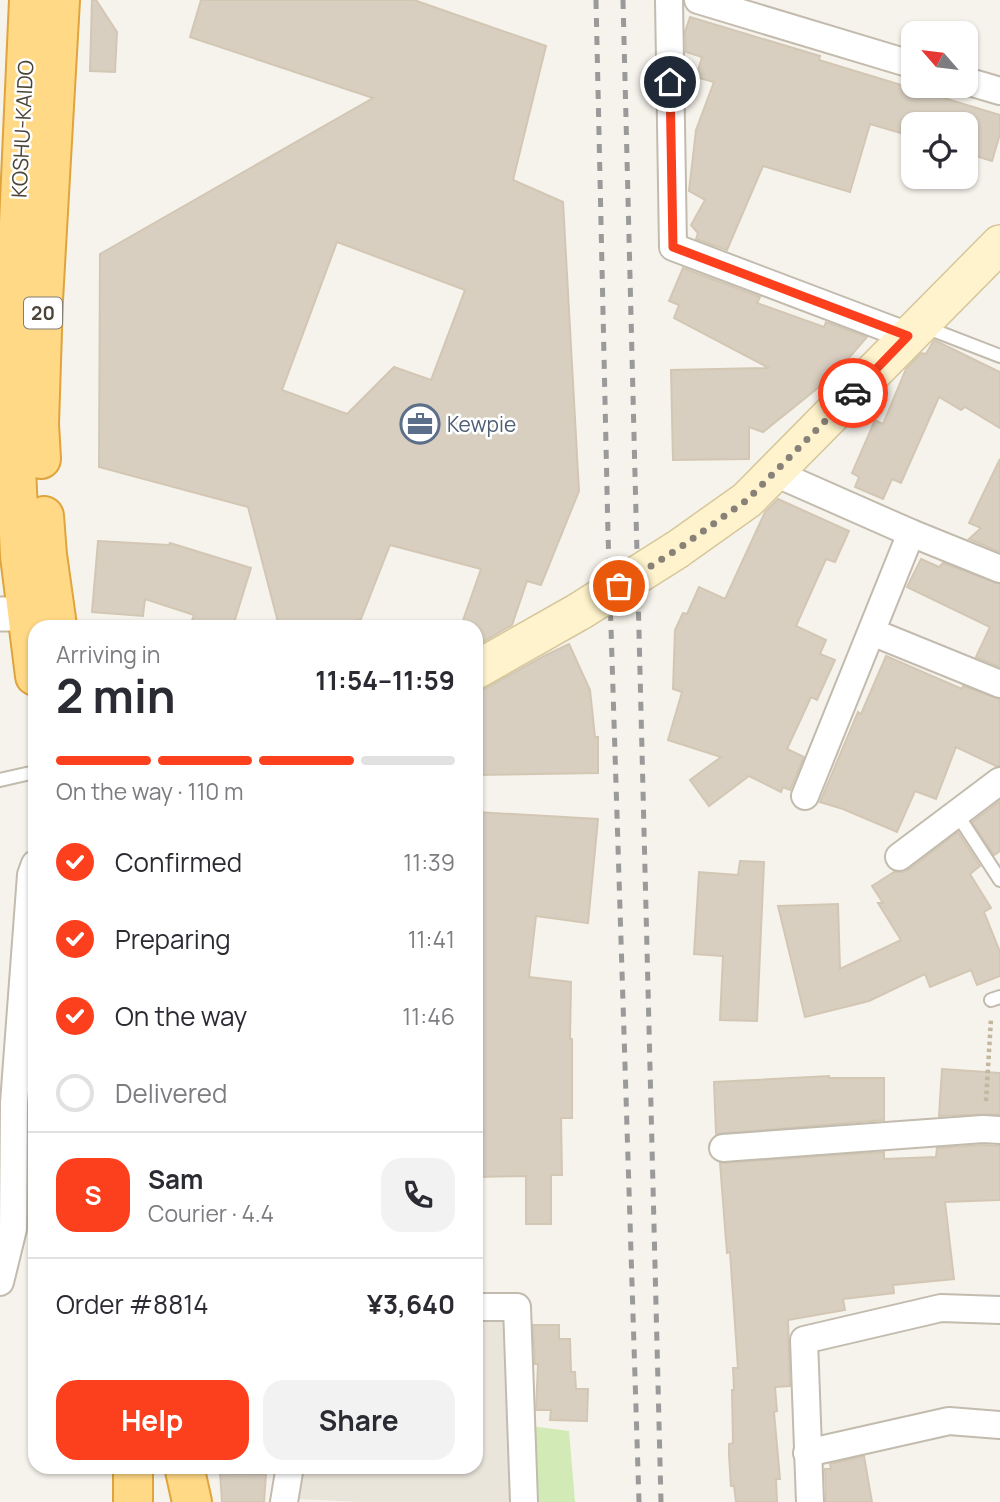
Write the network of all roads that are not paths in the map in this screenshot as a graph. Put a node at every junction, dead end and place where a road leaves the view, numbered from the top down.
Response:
1 (29, 0) edge
2 (60, 0) edge
3 (669, 0) edge
4 (698, 0) edge
5 (901, 61) edge
6 (978, 85) edge
7 (1000, 91) edge
8 (11, 136) edge
9 (1000, 245) edge
10 (914, 331) junction
11 (1000, 356) edge
12 (775, 473) junction
13 (911, 533) junction
14 (1000, 569) edge
15 (30, 620) edge
16 (872, 632) junction
17 (483, 666) edge
18 (1000, 684) edge
19 (28, 774) edge
20 (0, 780) edge
21 (1000, 781) edge
22 (805, 796) dead end
23 (957, 814) junction
24 (899, 857) dead end
25 (1000, 880) edge
26 (28, 915) edge
27 (991, 1130) edge
28 (723, 1148) dead end
29 (0, 1282) edge
30 (483, 1307) edge
31 (1000, 1310) edge
32 (1000, 1425) edge
33 (807, 1453) junction
34 (134, 1474) edge
35 (186, 1474) edge
36 (289, 1474) edge
37 (133, 1502) edge
38 (192, 1502) edge
39 (284, 1502) edge
40 (524, 1502) edge
41 (810, 1502) edge

1 - 8 highway, KOSHU-KAIDO / 20
2 - 15 highway, KOSHU-KAIDO / 20
3 - 10 street
4 - 5 street
6 - 7 street
8 - 15 highway, KOSHU-KAIDO / 20
9 - 10 main road
10 - 11 lane
10 - 12 main road
12 - 13 street
12 - 17 main road, bridge
13 - 14 street
13 - 16 street
16 - 18 street
16 - 22 street
19 - 20 lane
21 - 23 street
23 - 24 street
23 - 25 lane
26 - 29 street
27 - 28 street
30 - 40 street
31 - 33 street
32 - 33 street
33 - 41 street
34 - 37 highway
35 - 38 highway
36 - 39 street

